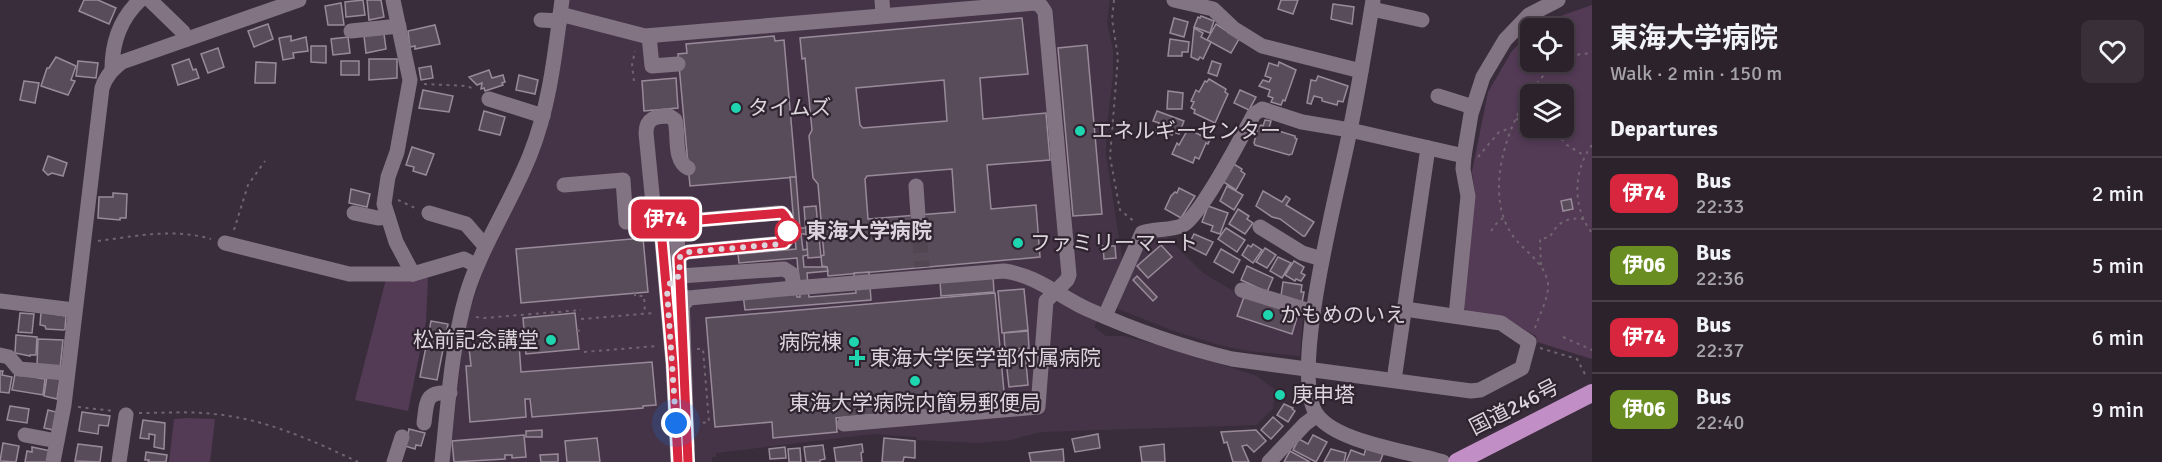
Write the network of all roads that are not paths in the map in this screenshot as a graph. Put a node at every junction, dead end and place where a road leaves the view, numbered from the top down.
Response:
1 (140, 0) edge
2 (150, 0) edge
3 (299, 0) edge
4 (393, 0) edge
5 (1174, 0) edge
6 (1558, 0) edge
7 (975, 4) edge
8 (1372, 5) edge
9 (883, 8) edge
10 (561, 12) edge
11 (541, 20) dead end
12 (1422, 20) dead end
13 (399, 26) junction
14 (351, 31) dead end
15 (644, 35) junction
16 (187, 39) junction
17 (678, 64) dead end
18 (112, 69) junction
19 (1361, 71) junction
20 (1437, 96) dead end
21 (489, 99) dead end
22 (1473, 107) junction
23 (543, 116) junction
24 (1350, 130) junction
25 (1428, 148) junction
26 (1470, 158) junction
27 (688, 168) dead end
28 (564, 185) dead end
29 (916, 186) dead end
30 (354, 213) dead end
31 (429, 213) road end
32 (918, 215) tunnel mouth
33 (388, 217) junction
34 (660, 218) junction
35 (676, 222) junction
36 (1260, 227) dead end
37 (227, 243) road end
38 (485, 246) junction
39 (1322, 259) junction
40 (477, 266) junction
41 (680, 269) junction
42 (413, 274) junction
43 (794, 288) junction
44 (667, 290) junction
45 (1055, 290) junction
46 (1242, 290) dead end
47 (684, 300) junction
48 (0, 301) edge
49 (1405, 309) junction
50 (74, 310) junction
51 (1313, 312) junction
52 (1105, 316) junction
53 (1456, 316) junction
54 (0, 355) edge
55 (1310, 368) junction
56 (67, 373) junction
57 (1394, 380) junction
58 (1589, 384) edge
59 (450, 393) junction
60 (1317, 414) junction
61 (126, 415) road end
62 (424, 423) dead end
63 (844, 424) dead end
64 (25, 435) dead end
65 (402, 437) dead end
66 (57, 441) junction
67 (53, 462) edge
68 (119, 462) edge
69 (394, 462) edge
70 (442, 462) edge
71 (678, 462) edge
72 (688, 462) edge
73 (1269, 462) edge
74 (1443, 462) edge
75 (1457, 462) edge

1 - 18 street
2 - 16 street
3 - 16 street
4 - 13 street
5 - 19 street
6 - 22 street
7 - 9 street
7 - 45 street
8 - 12 street
8 - 19 street
9 - 15 street
10 - 11 street
10 - 15 street
10 - 23 street
13 - 14 street
13 - 33 street
15 - 17 street
16 - 18 street
18 - 50 street
19 - 24 street
20 - 22 street
21 - 23 street
22 - 26 street
23 - 38 street
24 - 25 street
24 - 39 street
24 - 52 street
25 - 26 street
25 - 49 street
26 - 53 street
27 - 34 street
28 - 34 street
29 - 32 street
30 - 33 street
31 - 38 street
33 - 42 street
34 - 35 street
34 - 44 street
35 - 41 street
35 - 41 street
36 - 39 street
37 - 42 street
38 - 40 street
39 - 51 street
40 - 42 street
40 - 59 street
41 - 43 street
41 - 44 street
41 - 47 street
43 - 45 street
43 - 47 street
44 - 47 street
44 - 71 street
45 - 52 street
45 - 63 street
46 - 51 street
47 - 72 street
48 - 50 street
49 - 53 street
49 - 57 street
50 - 56 street
51 - 55 street
52 - 55 street
53 - 57 street
54 - 56 street
55 - 57 street
55 - 60 street
56 - 66 street
58 - 75 highway, 国道246号
59 - 62 street
59 - 70 street
60 - 73 street
60 - 74 street
61 - 68 street
64 - 66 street
65 - 69 street
66 - 67 street

